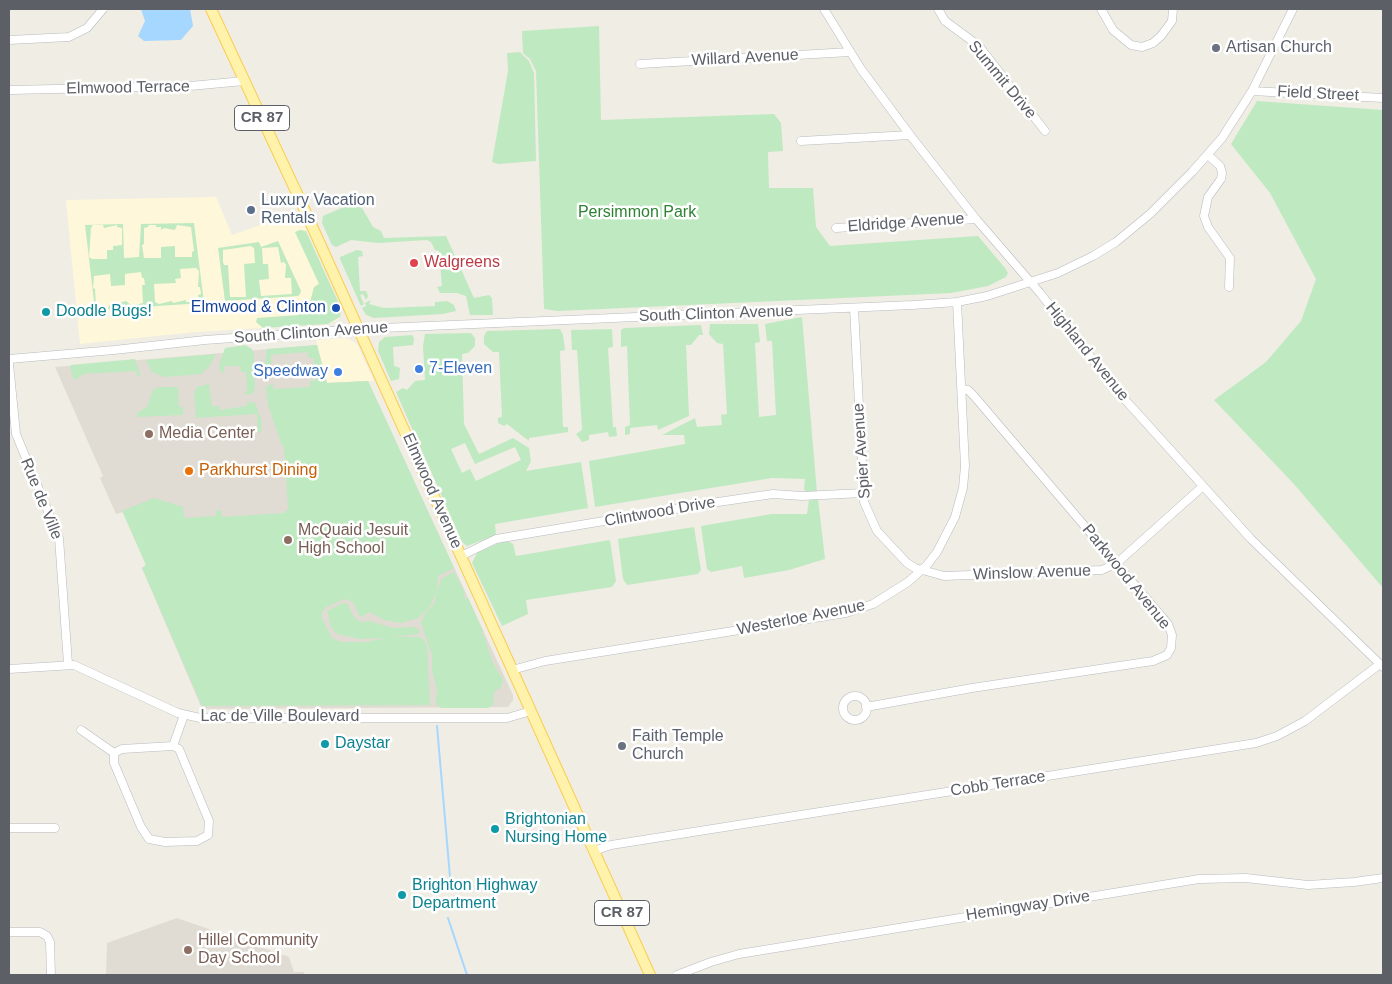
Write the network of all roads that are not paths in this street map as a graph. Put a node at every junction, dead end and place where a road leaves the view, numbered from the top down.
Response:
1 (103, 9) edge
2 (211, 9) edge
3 (824, 9) edge
4 (938, 9) edge
5 (1102, 9) edge
6 (1173, 9) edge
7 (1293, 9) edge
8 (9, 40) edge
9 (850, 52) junction
10 (640, 64) dead end
11 (244, 81) junction
12 (11, 90) dead end
13 (1252, 91) junction
14 (1383, 98) edge
15 (1045, 131) dead end
16 (910, 135) junction
17 (801, 141) dead end
18 (1208, 155) junction
19 (976, 219) junction
20 (836, 228) dead end
21 (1032, 282) junction
22 (1229, 287) dead end
23 (957, 302) junction
24 (854, 308) junction
25 (359, 329) junction
26 (9, 359) edge
27 (9, 364) edge
28 (962, 389) junction
29 (1202, 487) junction
30 (863, 493) junction
31 (461, 556) junction
32 (1117, 563) junction
33 (922, 570) junction
34 (68, 664) junction
35 (1382, 666) edge
36 (9, 669) edge
37 (512, 670) junction
38 (866, 707) dead end
39 (531, 711) junction
40 (184, 715) junction
41 (81, 730) dead end
42 (173, 746) junction
43 (114, 753) junction
44 (9, 828) edge
45 (55, 828) dead end
46 (594, 851) junction
47 (1383, 878) edge
48 (9, 932) edge
49 (51, 975) edge
50 (650, 975) edge
51 (677, 975) edge

1 - 8 street
2 - 11 main road, Elmwood Avenue / CR 87
3 - 9 street, Highland Avenue
4 - 15 street, Summit Drive
5 - 6 street
7 - 13 street, South Clinton Avenue
9 - 10 street, Willard Avenue
9 - 16 street, Highland Avenue
11 - 12 street, Elmwood Terrace
11 - 25 main road, Elmwood Avenue / CR 87
13 - 14 street, Field Street
13 - 18 street, South Clinton Avenue
16 - 17 street
16 - 19 street, Highland Avenue
18 - 21 street, South Clinton Avenue
18 - 22 street
19 - 20 street, Eldridge Avenue
19 - 21 street, Highland Avenue
21 - 23 street, South Clinton Avenue
21 - 29 street, Highland Avenue
23 - 24 street, South Clinton Avenue
23 - 28 street, Westerloe Avenue
24 - 25 street, South Clinton Avenue
24 - 30 street, Spier Avenue
25 - 26 street, South Clinton Avenue
25 - 31 main road, Elmwood Avenue / CR 87
27 - 34 street, Rue de Ville
28 - 32 street, Parkwood Avenue
28 - 33 street, Westerloe Avenue
29 - 32 street, Winslow Avenue
29 - 35 street, Highland Avenue
30 - 31 street, Clintwood Drive
30 - 33 street, Spier Avenue
31 - 37 main road, Elmwood Avenue / CR 87
32 - 33 street, Winslow Avenue
32 - 38 street, Parkwood Avenue
33 - 37 street, Westerloe Avenue
34 - 36 street, Lac de Ville Boulevard
34 - 40 street, Lac de Ville Boulevard
35 - 46 street, Cobb Terrace
37 - 39 main road, Elmwood Avenue / CR 87
39 - 40 street, Lac de Ville Boulevard
39 - 46 main road, Elmwood Avenue / CR 87
40 - 42 street
41 - 43 street
42 - 43 street
42 - 43 street
44 - 45 street
46 - 50 main road, Elmwood Avenue / CR 87
47 - 51 street, Hemingway Drive
48 - 49 street

